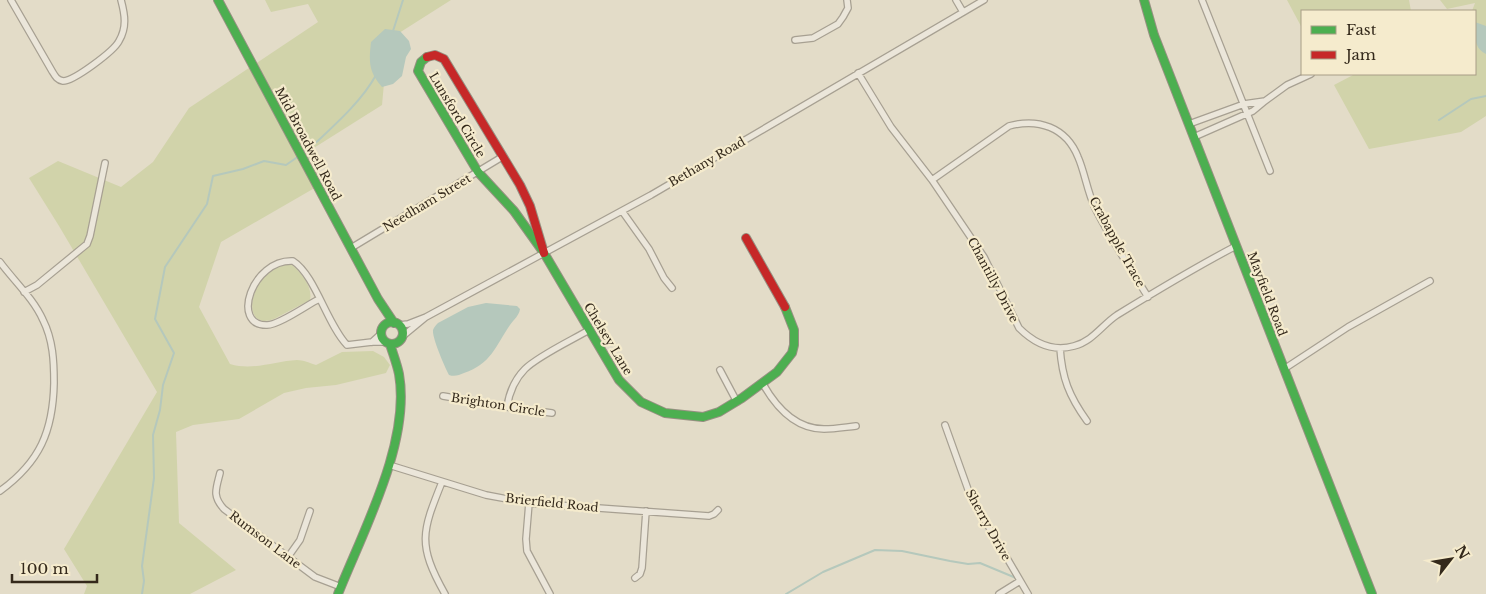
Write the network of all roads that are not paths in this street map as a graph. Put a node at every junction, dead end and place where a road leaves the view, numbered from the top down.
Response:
1 (11, 0) edge
2 (121, 0) edge
3 (218, 0) edge
4 (847, 0) edge
5 (956, 0) edge
6 (984, 0) edge
7 (1144, 0) edge
8 (1202, 0) edge
9 (963, 12) junction
10 (795, 40) dead end
11 (858, 73) junction
12 (1309, 75) edge
13 (1265, 101) junction
14 (1244, 104) junction
15 (1248, 114) junction
16 (1189, 124) junction
17 (1194, 137) junction
18 (502, 157) junction
19 (105, 162) dead end
20 (1270, 171) dead end
21 (478, 172) junction
22 (932, 180) junction
23 (622, 211) junction
24 (746, 238) dead end
25 (1236, 246) junction
26 (351, 248) junction
27 (544, 253) junction
28 (0, 262) edge
29 (1430, 281) dead end
30 (672, 288) dead end
31 (24, 292) junction
32 (1148, 297) junction
33 (319, 299) junction
34 (378, 299) junction
35 (426, 317) junction
36 (396, 324) junction
37 (382, 330) junction
38 (589, 330) junction
39 (401, 339) junction
40 (372, 342) junction
41 (388, 343) junction
42 (1060, 348) junction
43 (398, 367) junction
44 (1284, 369) junction
45 (720, 370) dead end
46 (763, 384) junction
47 (444, 396) dead end
48 (737, 402) junction
49 (506, 407) junction
50 (552, 413) dead end
51 (1087, 421) dead end
52 (945, 425) dead end
53 (856, 426) dead end
54 (390, 465) junction
55 (220, 473) dead end
56 (442, 482) junction
57 (0, 491) edge
58 (529, 503) junction
59 (718, 510) dead end
60 (310, 511) dead end
61 (646, 511) junction
62 (288, 557) junction
63 (635, 578) dead end
64 (1020, 581) junction
65 (339, 591) edge
66 (444, 594) edge
67 (550, 594) edge
68 (999, 594) edge
69 (1028, 594) edge
70 (1372, 594) edge

1 - 2 street
3 - 26 street, Mid Broadwell Road
4 - 10 street
5 - 9 street
6 - 9 street, Bethany Road
7 - 16 street, Mayfield Road
8 - 14 street
9 - 11 street, Bethany Road
11 - 22 street, Chantilly Drive
11 - 23 street, Bethany Road
12 - 13 street
13 - 14 street
13 - 15 street
14 - 15 street
14 - 16 street
15 - 17 street
15 - 20 street
16 - 17 street, Mayfield Road
17 - 25 street, Mayfield Road
18 - 21 street, Needham Street
18 - 21 street, Lunsford Circle
18 - 27 street, Lunsford Circle
19 - 31 street
21 - 26 street, Needham Street
21 - 27 street, Lunsford Circle
22 - 32 street, Crabapple Trace
22 - 42 street, Chantilly Drive
23 - 27 street, Bethany Road
23 - 30 street
24 - 46 street, Chelsey Lane
25 - 32 street, Chantilly Drive
25 - 44 street, Mayfield Road
26 - 34 street, Mid Broadwell Road
27 - 35 street, Bethany Road
27 - 38 street, Chelsey Lane
28 - 31 street
29 - 44 street
31 - 57 street
32 - 42 street, Chantilly Drive
33 - 33 street
33 - 40 street
34 - 36 street, Mid Broadwell Road
34 - 37 street, Mid Broadwell Road
35 - 36 street, Bethany Road
35 - 39 street, Bethany Road
36 - 37 street
36 - 39 street
37 - 40 street
37 - 41 street
38 - 48 street, Chelsey Lane
38 - 49 street
39 - 41 street
39 - 43 street
40 - 41 street
41 - 43 street
42 - 51 street
43 - 54 street
44 - 70 street, Mayfield Road
45 - 48 street
46 - 48 street, Chelsey Lane
46 - 53 street
47 - 49 street, Brighton Circle
49 - 50 street, Brighton Circle
52 - 64 street, Sherry Drive
54 - 56 street, Brierfield Road
54 - 65 street
55 - 62 street, Rumson Lane
56 - 58 street, Brierfield Road
56 - 66 street
58 - 61 street, Brierfield Road
58 - 67 street
59 - 61 street, Brierfield Road
60 - 62 street
61 - 63 street
62 - 65 street, Rumson Lane
64 - 68 street
64 - 69 street, Sherry Drive

